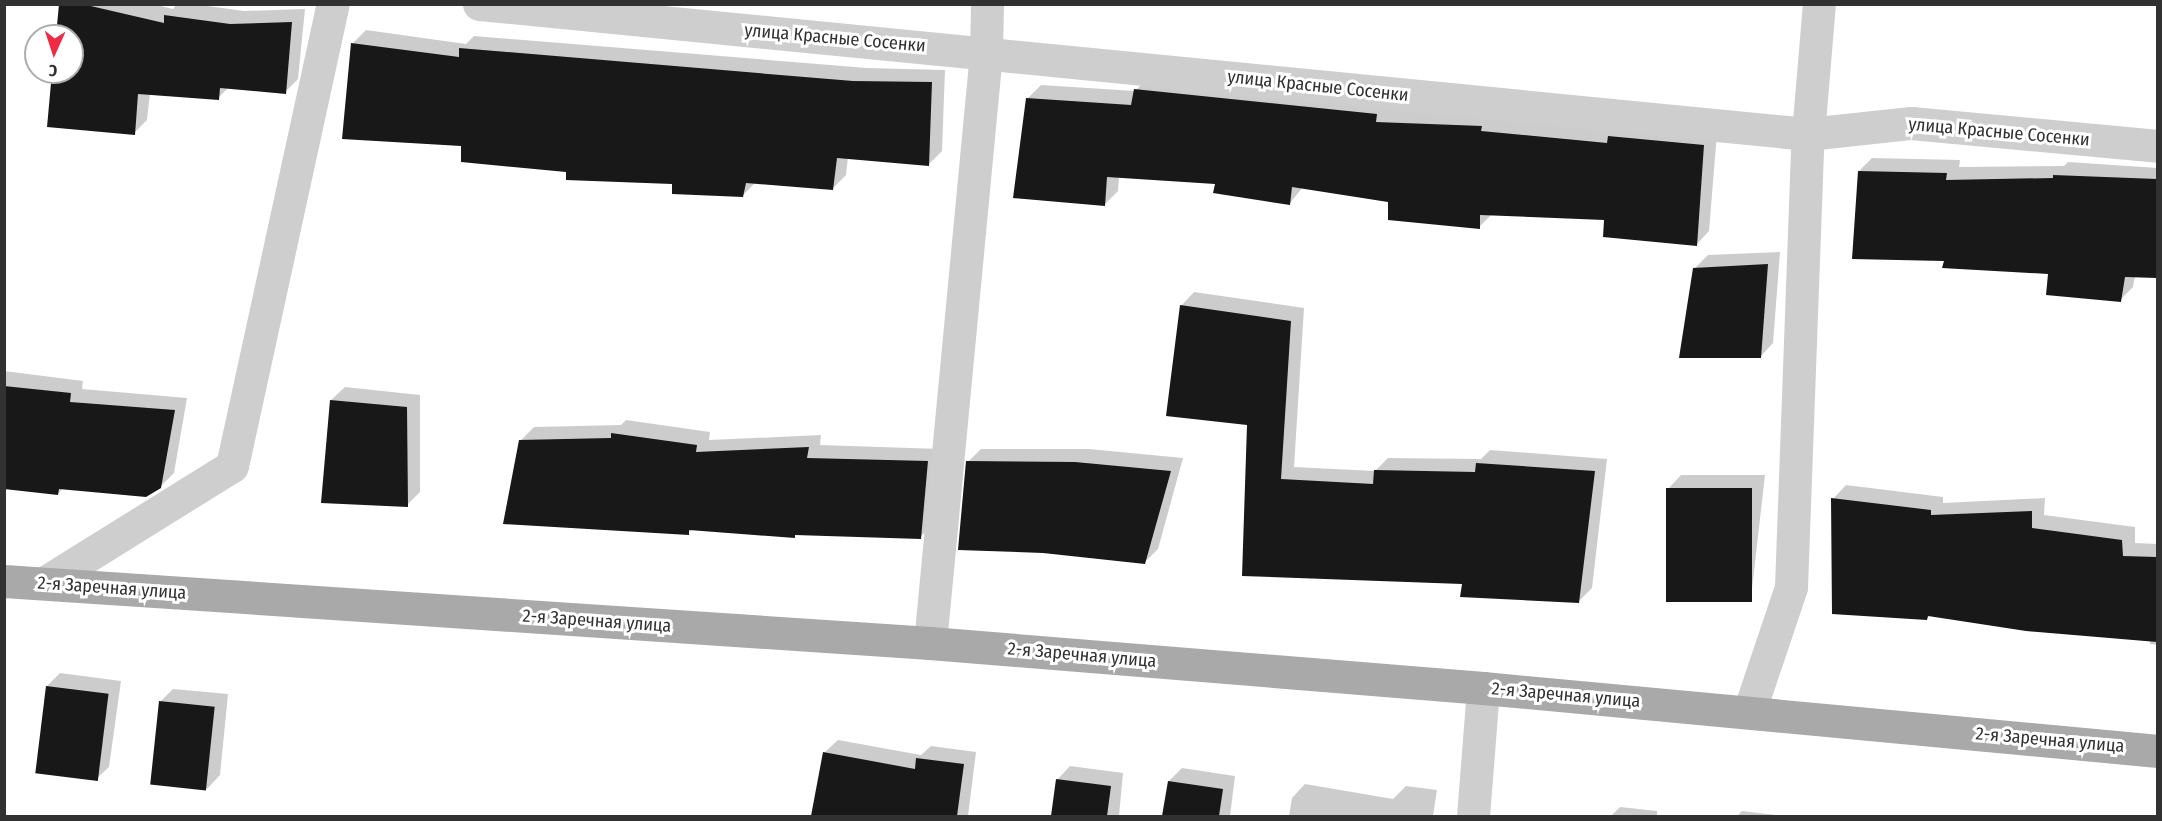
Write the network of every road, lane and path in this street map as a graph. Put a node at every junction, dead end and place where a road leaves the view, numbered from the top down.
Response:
1 (333, 4) edge
2 (479, 4) edge
3 (987, 4) edge
4 (1819, 4) edge
5 (986, 53) junction
6 (1808, 135) junction
7 (2157, 146) edge
8 (4, 581) edge
9 (44, 583) junction
10 (930, 643) junction
11 (1483, 688) junction
12 (1749, 712) junction
13 (2157, 751) edge
14 (1473, 816) edge

1 - 9 street
2 - 5 street, улица Красные Сосенки
3 - 5 street
4 - 6 street
5 - 6 street, улица Красные Сосенки
5 - 10 street
6 - 7 street, улица Красные Сосенки
6 - 12 street
8 - 9 main road, 2-я Заречная улица
9 - 10 main road, 2-я Заречная улица
10 - 11 main road, 2-я Заречная улица
11 - 12 main road, 2-я Заречная улица
11 - 14 street
12 - 13 main road, 2-я Заречная улица

